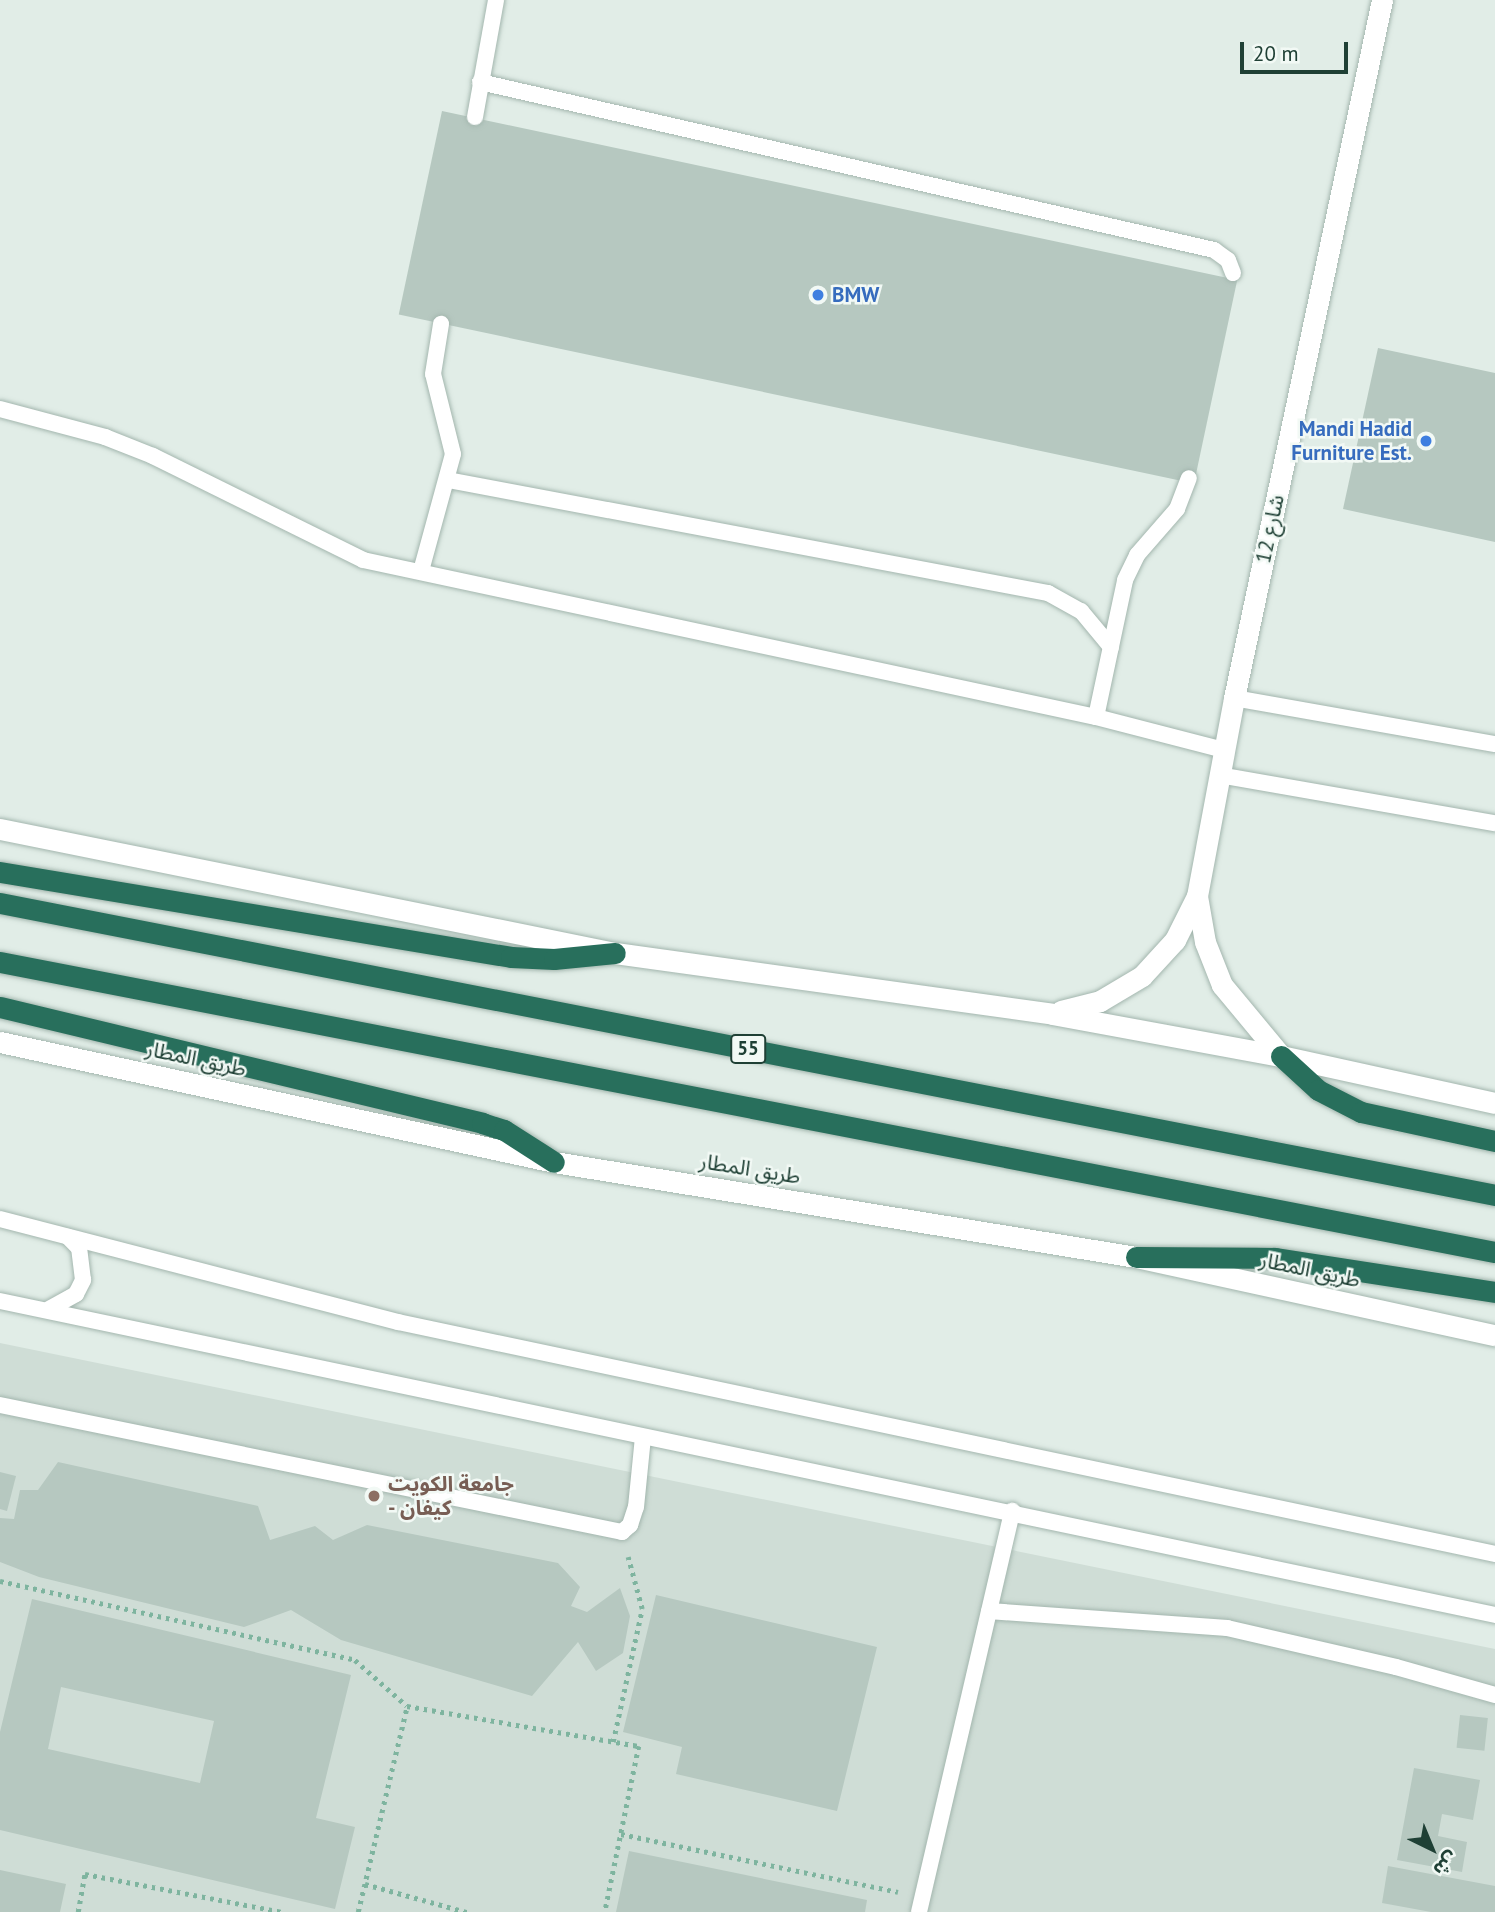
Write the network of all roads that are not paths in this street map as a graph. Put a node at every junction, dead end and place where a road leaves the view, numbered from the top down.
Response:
1 (496, 0) edge
2 (1382, 0) edge
3 (480, 82) junction
4 (475, 117) dead end
5 (1233, 273) dead end
6 (441, 324) dead end
7 (0, 409) edge
8 (1189, 478) dead end
9 (448, 480) junction
10 (421, 571) junction
11 (1111, 647) junction
12 (1234, 698) junction
13 (1096, 717) junction
14 (1495, 744) edge
15 (1224, 750) junction
16 (1219, 775) junction
17 (1495, 823) edge
18 (0, 828) edge
19 (0, 872) edge
20 (1197, 895) junction
21 (0, 903) edge
22 (615, 953) junction
23 (0, 962) edge
24 (0, 1007) edge
25 (1052, 1014) junction
26 (0, 1042) edge
27 (1281, 1056) junction
28 (1495, 1103) edge
29 (1495, 1141) edge
30 (554, 1162) junction
31 (1495, 1195) edge
32 (0, 1219) edge
33 (68, 1237) junction
34 (1495, 1252) edge
35 (1136, 1257) junction
36 (1495, 1292) edge
37 (0, 1301) edge
38 (48, 1310) junction
39 (1495, 1335) edge
40 (0, 1405) edge
41 (643, 1437) junction
42 (1012, 1511) junction
43 (1495, 1554) edge
44 (989, 1611) junction
45 (1495, 1615) edge
46 (1495, 1696) edge
47 (921, 1905) edge

1 - 3 lane
2 - 12 main road, شارع 12
3 - 4 lane
3 - 5 lane
6 - 9 lane
7 - 10 lane
8 - 11 lane
9 - 10 lane
9 - 11 lane
10 - 13 lane
11 - 13 lane
12 - 14 lane
12 - 15 main road, شارع 12
13 - 15 lane
15 - 16 main road, شارع 12
16 - 17 lane
16 - 20 main road, شارع 12
18 - 22 main road
19 - 22 highway
20 - 25 main road, شارع 12
20 - 27 main road, شارع 12
21 - 31 highway, 55
22 - 25 main road
23 - 34 highway
24 - 30 highway
25 - 27 main road
26 - 30 main road, طريق المطار
27 - 28 main road
27 - 29 highway
30 - 35 main road, طريق المطار
32 - 33 lane
33 - 38 lane
33 - 43 lane
35 - 36 highway
35 - 39 main road, طريق المطار
37 - 38 lane
38 - 41 lane
40 - 41 lane
41 - 42 lane
42 - 44 lane
42 - 45 lane
44 - 46 lane
44 - 47 lane

